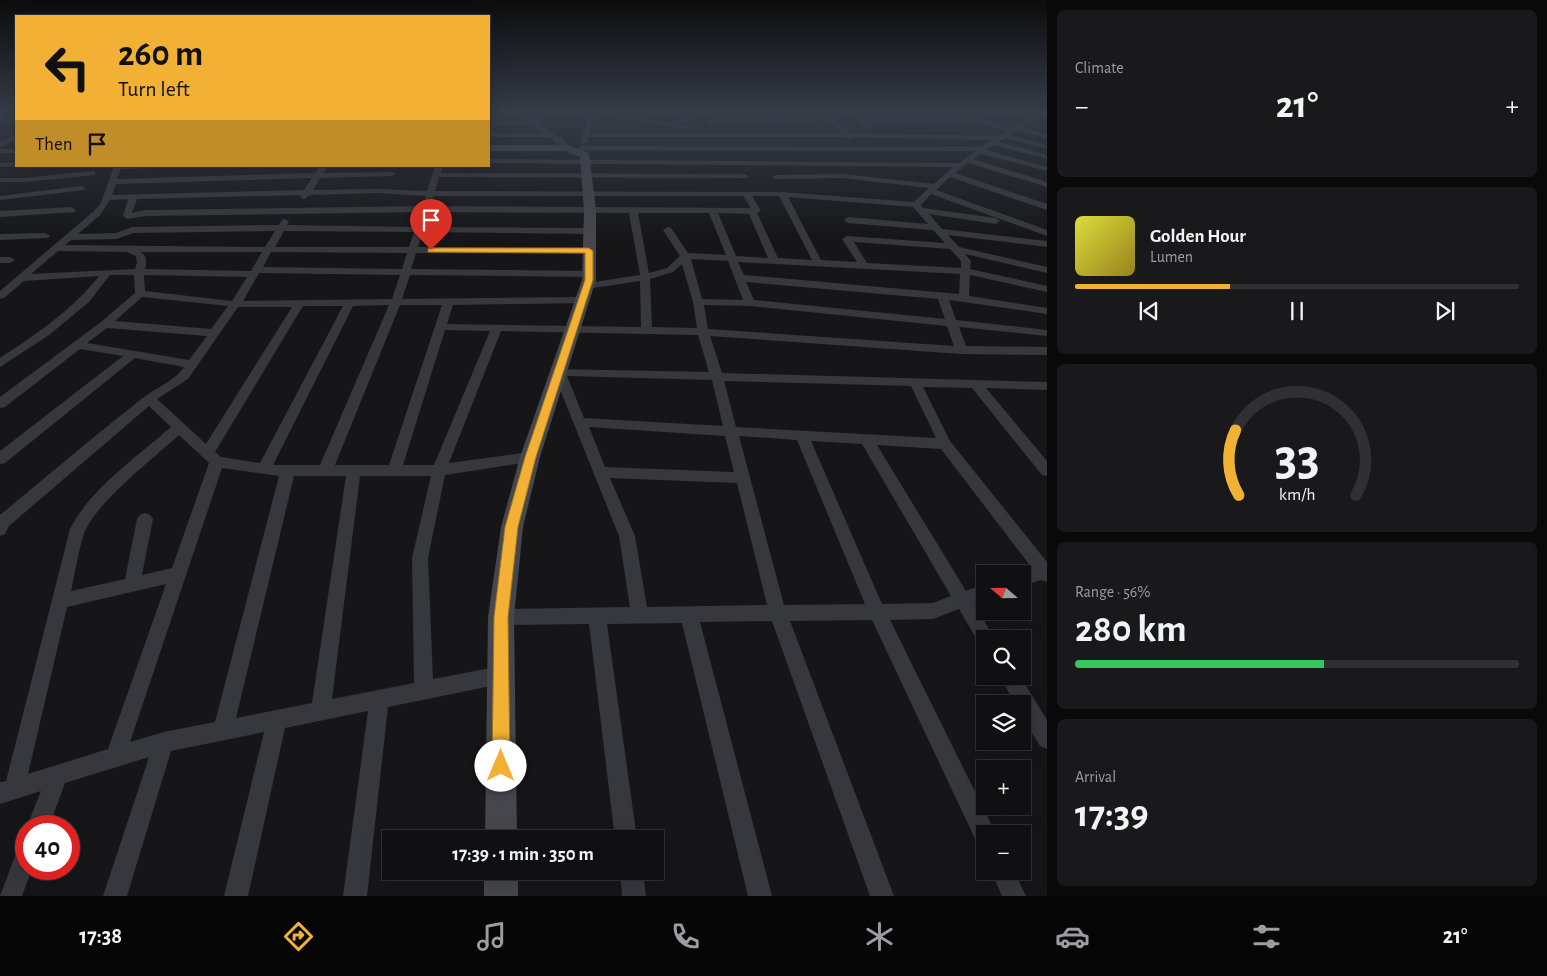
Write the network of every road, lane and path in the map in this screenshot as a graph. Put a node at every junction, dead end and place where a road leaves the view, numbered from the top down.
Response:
1 (527, 155) edge
2 (572, 155) edge
3 (585, 155) edge
4 (593, 155) edge
5 (664, 155) edge
6 (731, 155) edge
7 (833, 155) edge
8 (974, 155) edge
9 (998, 155) edge
10 (490, 161) edge
11 (736, 162) junction
12 (767, 162) junction
13 (964, 162) junction
14 (837, 163) junction
15 (15, 164) edge
16 (861, 164) junction
17 (0, 165) edge
18 (583, 165) junction
19 (117, 167) edge
20 (249, 167) edge
21 (1047, 169) edge
22 (394, 170) edge
23 (321, 171) edge
24 (437, 171) edge
25 (926, 172) dead end
26 (92, 173) dead end
27 (949, 174) junction
28 (244, 176) junction
29 (744, 176) junction
30 (776, 176) junction
31 (0, 180) edge
32 (845, 180) junction
33 (112, 182) junction
34 (1047, 185) edge
35 (820, 187) junction
36 (81, 188) dead end
37 (932, 189) junction
38 (384, 192) junction
39 (306, 193) junction
40 (430, 193) junction
41 (235, 194) junction
42 (746, 194) junction
43 (756, 194) junction
44 (786, 195) junction
45 (133, 197) junction
46 (0, 198) edge
47 (106, 198) junction
48 (1047, 207) edge
49 (918, 208) junction
50 (425, 209) junction
51 (72, 210) dead end
52 (294, 210) junction
53 (633, 210) junction
54 (712, 210) junction
55 (752, 210) junction
56 (0, 214) edge
57 (848, 220) dead end
58 (1025, 225) junction
59 (281, 228) junction
60 (937, 229) junction
61 (418, 230) junction
62 (589, 230) junction
63 (668, 230) dead end
64 (1047, 233) edge
65 (45, 236) dead end
66 (0, 237) edge
67 (69, 237) junction
68 (1047, 244) edge
69 (954, 247) junction
70 (56, 248) junction
71 (129, 250) junction
72 (268, 250) junction
73 (412, 250) junction
74 (589, 251) junction
75 (686, 256) junction
76 (732, 258) junction
77 (774, 260) junction
78 (818, 263) junction
79 (864, 265) junction
80 (1047, 270) edge
81 (966, 271) junction
82 (107, 272) junction
83 (139, 272) junction
84 (254, 272) junction
85 (405, 272) junction
86 (645, 277) junction
87 (21, 278) junction
88 (740, 278) junction
89 (586, 287) junction
90 (1047, 289) edge
91 (140, 294) junction
92 (0, 296) edge
93 (942, 296) junction
94 (964, 298) junction
95 (449, 301) junction
96 (350, 302) junction
97 (396, 302) junction
98 (698, 302) junction
99 (300, 303) junction
100 (750, 303) junction
101 (235, 304) junction
102 (1047, 312) edge
103 (950, 323) junction
104 (105, 324) junction
105 (442, 327) junction
106 (497, 327) junction
107 (573, 328) junction
108 (647, 331) junction
109 (703, 332) junction
110 (214, 333) junction
111 (1047, 333) edge
112 (78, 345) junction
113 (961, 350) junction
114 (1047, 351) edge
115 (133, 354) junction
116 (0, 364) edge
117 (192, 364) junction
118 (559, 372) junction
119 (717, 377) junction
120 (915, 382) junction
121 (976, 384) junction
122 (1047, 386) edge
123 (149, 399) junction
124 (0, 404) edge
125 (579, 422) junction
126 (180, 427) junction
127 (731, 431) junction
128 (802, 435) junction
129 (866, 439) junction
130 (945, 444) junction
131 (212, 457) junction
132 (530, 457) junction
133 (0, 459) edge
134 (264, 469) junction
135 (354, 470) junction
136 (394, 470) junction
137 (439, 470) junction
138 (288, 471) junction
139 (325, 471) junction
140 (600, 472) junction
141 (1047, 472) edge
142 (743, 478) junction
143 (145, 519) dead end
144 (1, 524) edge
145 (1046, 573) edge
146 (178, 574) junction
147 (1031, 577) edge
148 (132, 585) junction
149 (976, 595) edge
150 (962, 600) junction
151 (60, 601) junction
152 (877, 612) junction
153 (778, 613) junction
154 (689, 614) junction
155 (640, 615) junction
156 (597, 616) junction
157 (501, 617) junction
158 (980, 630) edge
159 (501, 676) junction
160 (1014, 685) edge
161 (424, 690) junction
162 (379, 698) junction
163 (322, 710) junction
164 (277, 719) junction
165 (223, 730) junction
166 (1047, 739) edge
167 (164, 742) junction
168 (115, 757) junction
169 (58, 775) junction
170 (7, 791) edge
171 (42, 815) edge
172 (980, 825) edge
173 (501, 830) edge
174 (625, 830) edge
175 (16, 880) edge
176 (501, 880) edge
177 (632, 880) edge
178 (1006, 880) edge
179 (10, 896) edge
180 (115, 896) edge
181 (236, 896) edge
182 (355, 896) edge
183 (501, 896) edge
184 (634, 896) edge
185 (760, 896) edge
186 (882, 896) edge
187 (1014, 896) edge

1 - 18 street
2 - 18 street
3 - 18 street
4 - 18 street
5 - 18 street
6 - 11 street
7 - 14 street
8 - 13 street
9 - 21 street
10 - 18 street
11 - 12 street
11 - 18 street
11 - 29 street
12 - 14 street
12 - 30 street
13 - 16 street
13 - 27 street
13 - 34 street
14 - 16 street
14 - 32 street
15 - 17 street
16 - 25 street
18 - 24 street
18 - 29 street
18 - 40 street
18 - 42 street
18 - 50 street
18 - 53 street
18 - 62 street
19 - 33 street
20 - 28 street
22 - 23 street
22 - 38 street
23 - 28 street
23 - 39 street
24 - 40 street
26 - 31 street
27 - 37 street
27 - 48 street
28 - 33 street
28 - 41 street
29 - 43 street
30 - 35 street
30 - 44 street
32 - 35 street
32 - 37 street
33 - 47 street
35 - 44 street
35 - 49 street
36 - 46 street
37 - 49 street
37 - 58 street
38 - 39 street
38 - 40 street
39 - 41 street
39 - 52 street
40 - 50 street
41 - 45 street
42 - 43 street
42 - 55 street
43 - 44 street
44 - 78 street
45 - 47 street
45 - 52 street
47 - 67 street
49 - 58 street
49 - 60 street
50 - 52 street
50 - 61 street
51 - 56 street
52 - 59 street
53 - 54 street
53 - 86 street
54 - 55 street
54 - 76 street
55 - 77 street
57 - 60 street
58 - 64 street
59 - 61 street
59 - 67 street
59 - 72 street
60 - 68 street
60 - 69 street
61 - 62 street
61 - 73 street
62 - 74 street
63 - 75 street
65 - 66 street
67 - 70 street
69 - 79 street
69 - 80 street
69 - 81 street
70 - 71 street
70 - 87 street
71 - 72 street
71 - 83 street
72 - 73 street
72 - 84 street
73 - 74 street
73 - 85 street
74 - 89 street
75 - 76 street
75 - 86 street
75 - 98 street
76 - 77 street
76 - 88 street
77 - 78 street
78 - 79 street
79 - 81 street
81 - 90 street
81 - 94 street
82 - 83 street
82 - 87 street
82 - 116 street
83 - 84 street
83 - 91 street
84 - 85 street
84 - 101 street
85 - 89 street
85 - 97 street
86 - 89 street
86 - 108 street
87 - 92 street
88 - 93 street
88 - 100 street
89 - 95 street
89 - 107 street
91 - 101 street
91 - 104 street
93 - 94 street
93 - 103 street
94 - 102 street
95 - 97 street
95 - 105 street
96 - 97 street
96 - 99 street
96 - 134 street
97 - 139 street
98 - 100 street
98 - 109 street
99 - 101 street
99 - 131 street
100 - 103 street
101 - 110 street
103 - 111 street
103 - 113 street
104 - 110 street
104 - 112 street
105 - 106 street
105 - 136 street
106 - 107 street
106 - 137 street
107 - 108 street
107 - 118 street
108 - 109 street
109 - 113 street
109 - 119 street
110 - 117 street
112 - 115 street
112 - 124 street
113 - 114 street
115 - 117 street
115 - 133 street
117 - 123 street
118 - 119 street
118 - 125 street
118 - 132 street
119 - 120 street
119 - 127 street
120 - 121 street
120 - 130 street
121 - 122 street
121 - 141 street
123 - 126 street
123 - 144 street
125 - 127 street
125 - 140 street
126 - 131 street
126 - 151 street
127 - 128 street
127 - 142 street
128 - 129 street
128 - 152 street
129 - 130 street
129 - 150 street
130 - 145 street
131 - 134 street
131 - 146 street
132 - 137 street
132 - 157 street
134 - 138 street
135 - 136 street
135 - 139 street
135 - 163 street
136 - 137 street
137 - 161 street
138 - 139 street
138 - 165 street
140 - 142 street
140 - 155 street
142 - 153 street
143 - 148 street
145 - 147 street
146 - 148 street
146 - 168 street
148 - 151 street
149 - 150 street
150 - 152 street
150 - 158 street
151 - 170 street
152 - 153 street
152 - 172 street
153 - 154 street
153 - 186 street
154 - 155 street
154 - 185 street
155 - 156 street
156 - 157 street
156 - 174 street
157 - 159 street
159 - 161 street
159 - 173 street
160 - 166 street
161 - 162 street
162 - 163 street
162 - 182 street
163 - 164 street
164 - 165 street
164 - 181 street
165 - 167 street
167 - 168 street
167 - 180 street
168 - 169 street
169 - 170 street
169 - 171 street
175 - 179 street
176 - 183 street
177 - 184 street
178 - 187 street

